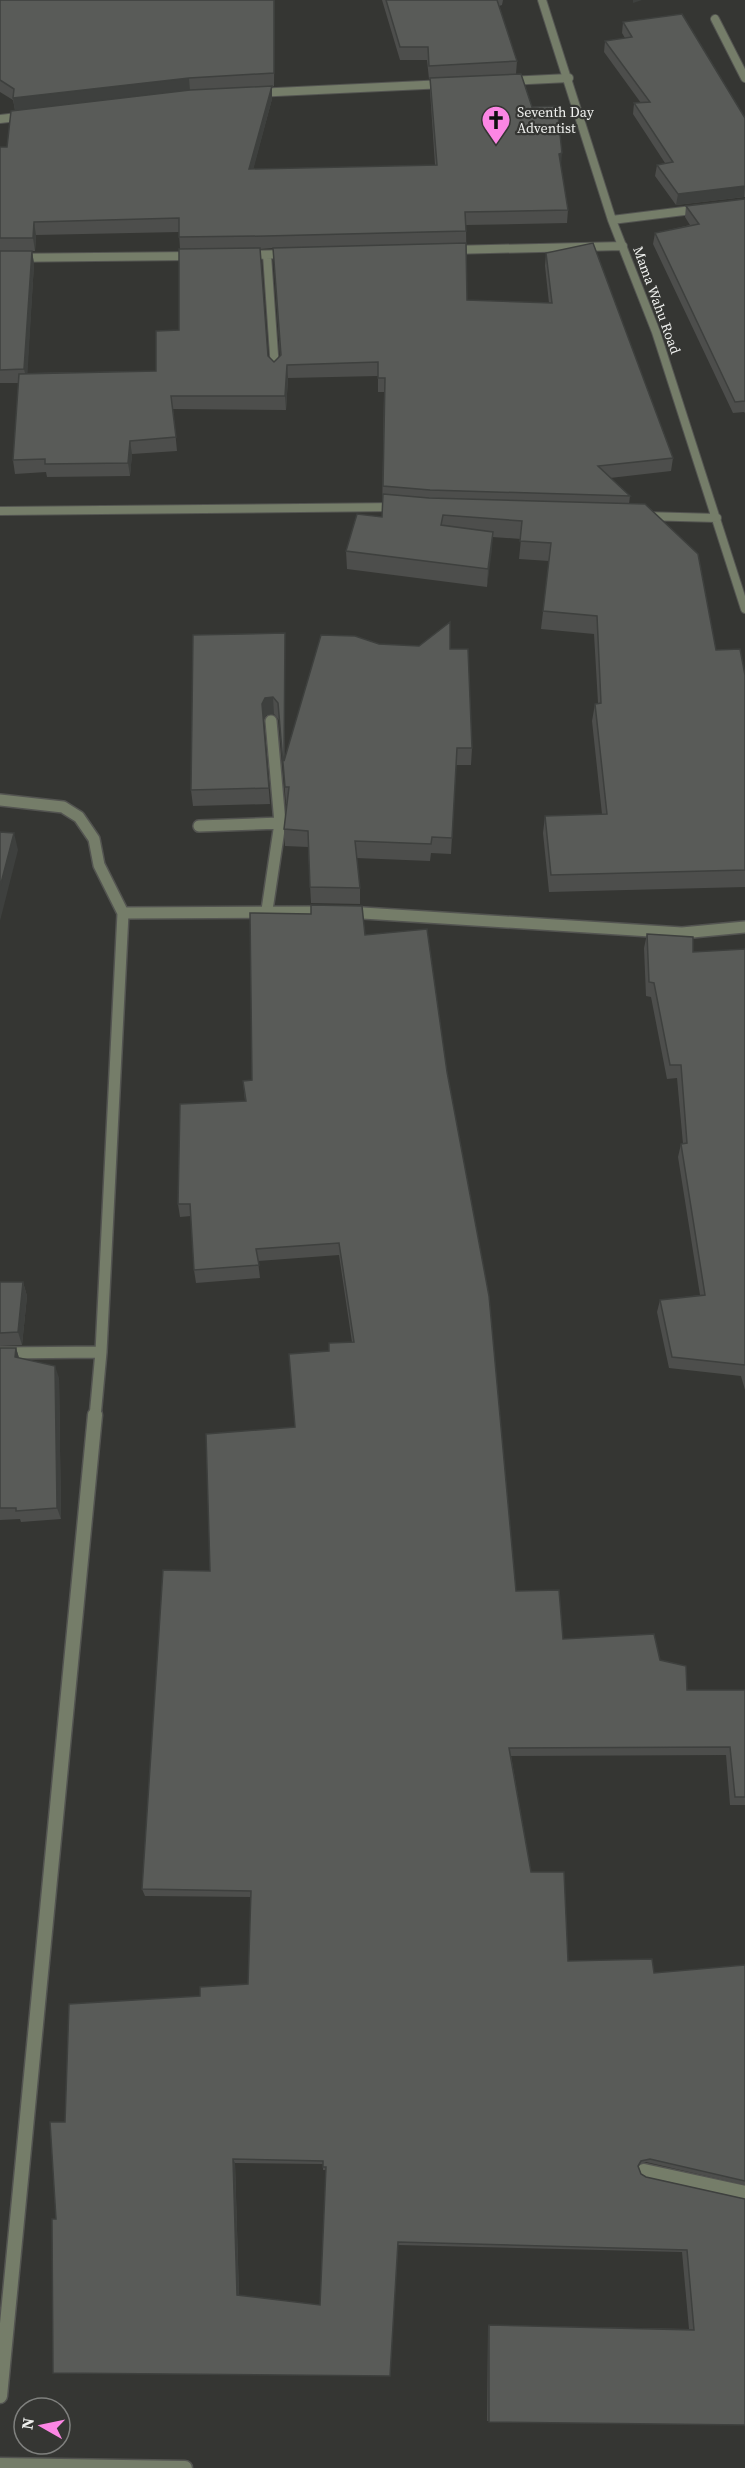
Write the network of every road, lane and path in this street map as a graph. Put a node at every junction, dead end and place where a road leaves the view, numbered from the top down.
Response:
1 (542, 0) edge
2 (715, 19) dead end
3 (569, 78) junction
4 (745, 78) edge
5 (498, 81) edge
6 (451, 84) edge
7 (250, 94) edge
8 (34, 115) edge
9 (0, 119) edge
10 (711, 207) edge
11 (612, 220) junction
12 (622, 246) junction
13 (445, 250) edge
14 (303, 254) edge
15 (232, 255) edge
16 (267, 255) junction
17 (198, 256) edge
18 (0, 258) edge
19 (275, 369) edge
20 (406, 508) edge
21 (0, 511) edge
22 (636, 516) edge
23 (717, 519) junction
24 (745, 609) edge
25 (271, 721) edge
26 (0, 800) edge
27 (280, 823) junction
28 (199, 826) dead end
29 (267, 910) junction
30 (123, 913) junction
31 (745, 927) edge
32 (101, 1352) junction
33 (0, 1353) edge
34 (644, 2171) edge
35 (745, 2193) edge
36 (0, 2396) edge
37 (0, 2465) edge
38 (185, 2468) edge

1 - 3 street, Mama Wahu Road
2 - 4 street
3 - 5 street
3 - 11 street, Mama Wahu Road
6 - 7 street
8 - 9 street
10 - 11 street
11 - 12 street, Mama Wahu Road
12 - 13 street
12 - 23 street, Mama Wahu Road
14 - 16 street
15 - 16 street
16 - 19 street
17 - 18 street
20 - 21 street
22 - 23 street
23 - 24 street, Mama Wahu Road
25 - 27 street
26 - 30 street
27 - 28 street
27 - 29 street
29 - 30 street
29 - 31 street
30 - 32 street
32 - 33 street
32 - 36 street
34 - 35 street
37 - 38 street

